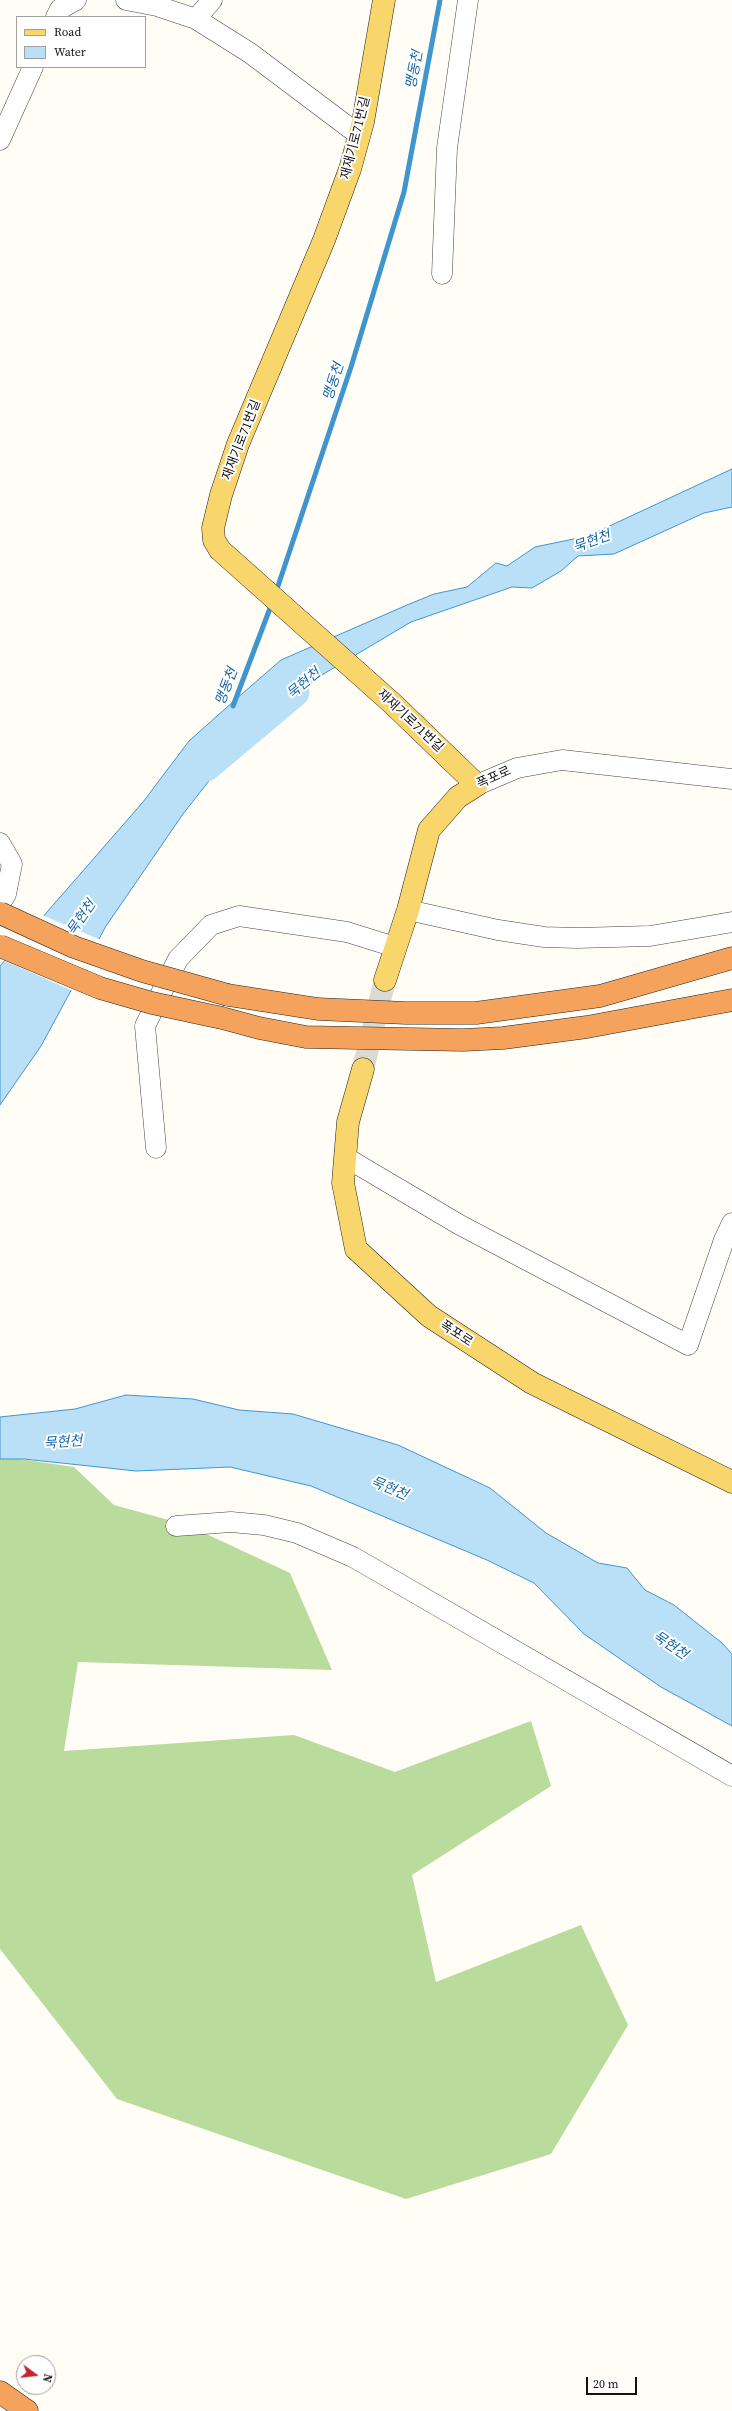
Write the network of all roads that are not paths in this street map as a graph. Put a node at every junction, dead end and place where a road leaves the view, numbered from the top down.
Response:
1 (76, 0) edge
2 (126, 0) edge
3 (212, 0) edge
4 (384, 0) edge
5 (468, 0) edge
6 (56, 16) edge
7 (196, 19) junction
8 (33, 68) edge
9 (359, 135) junction
10 (0, 140) edge
11 (442, 274) dead end
12 (732, 779) edge
13 (477, 785) junction
14 (0, 843) edge
15 (0, 904) edge
16 (408, 910) junction
17 (0, 913) edge
18 (732, 922) edge
19 (0, 946) edge
20 (395, 947) junction
21 (732, 958) edge
22 (385, 980) tunnel mouth
23 (732, 1000) edge
24 (363, 1069) tunnel mouth
25 (156, 1148) dead end
26 (345, 1156) junction
27 (732, 1223) edge
28 (732, 1482) edge
29 (176, 1526) dead end
30 (732, 1776) edge
31 (0, 2392) edge
32 (0, 2401) edge
33 (21, 2411) edge
34 (27, 2411) edge

1 - 6 street
2 - 7 street
3 - 7 street
4 - 9 main road, 재재기로71번길
5 - 11 street
7 - 9 street
8 - 10 street
9 - 13 main road, 재재기로71번길
12 - 13 street, 폭포로
13 - 16 main road, 폭포로
14 - 15 street
16 - 18 street
16 - 20 main road, 폭포로
17 - 21 highway, bridge
19 - 23 highway, bridge
20 - 22 main road, 폭포로
20 - 25 street
24 - 26 main road, 폭포로
26 - 27 street
26 - 28 main road, 폭포로
29 - 30 street
31 - 34 highway
32 - 33 highway

